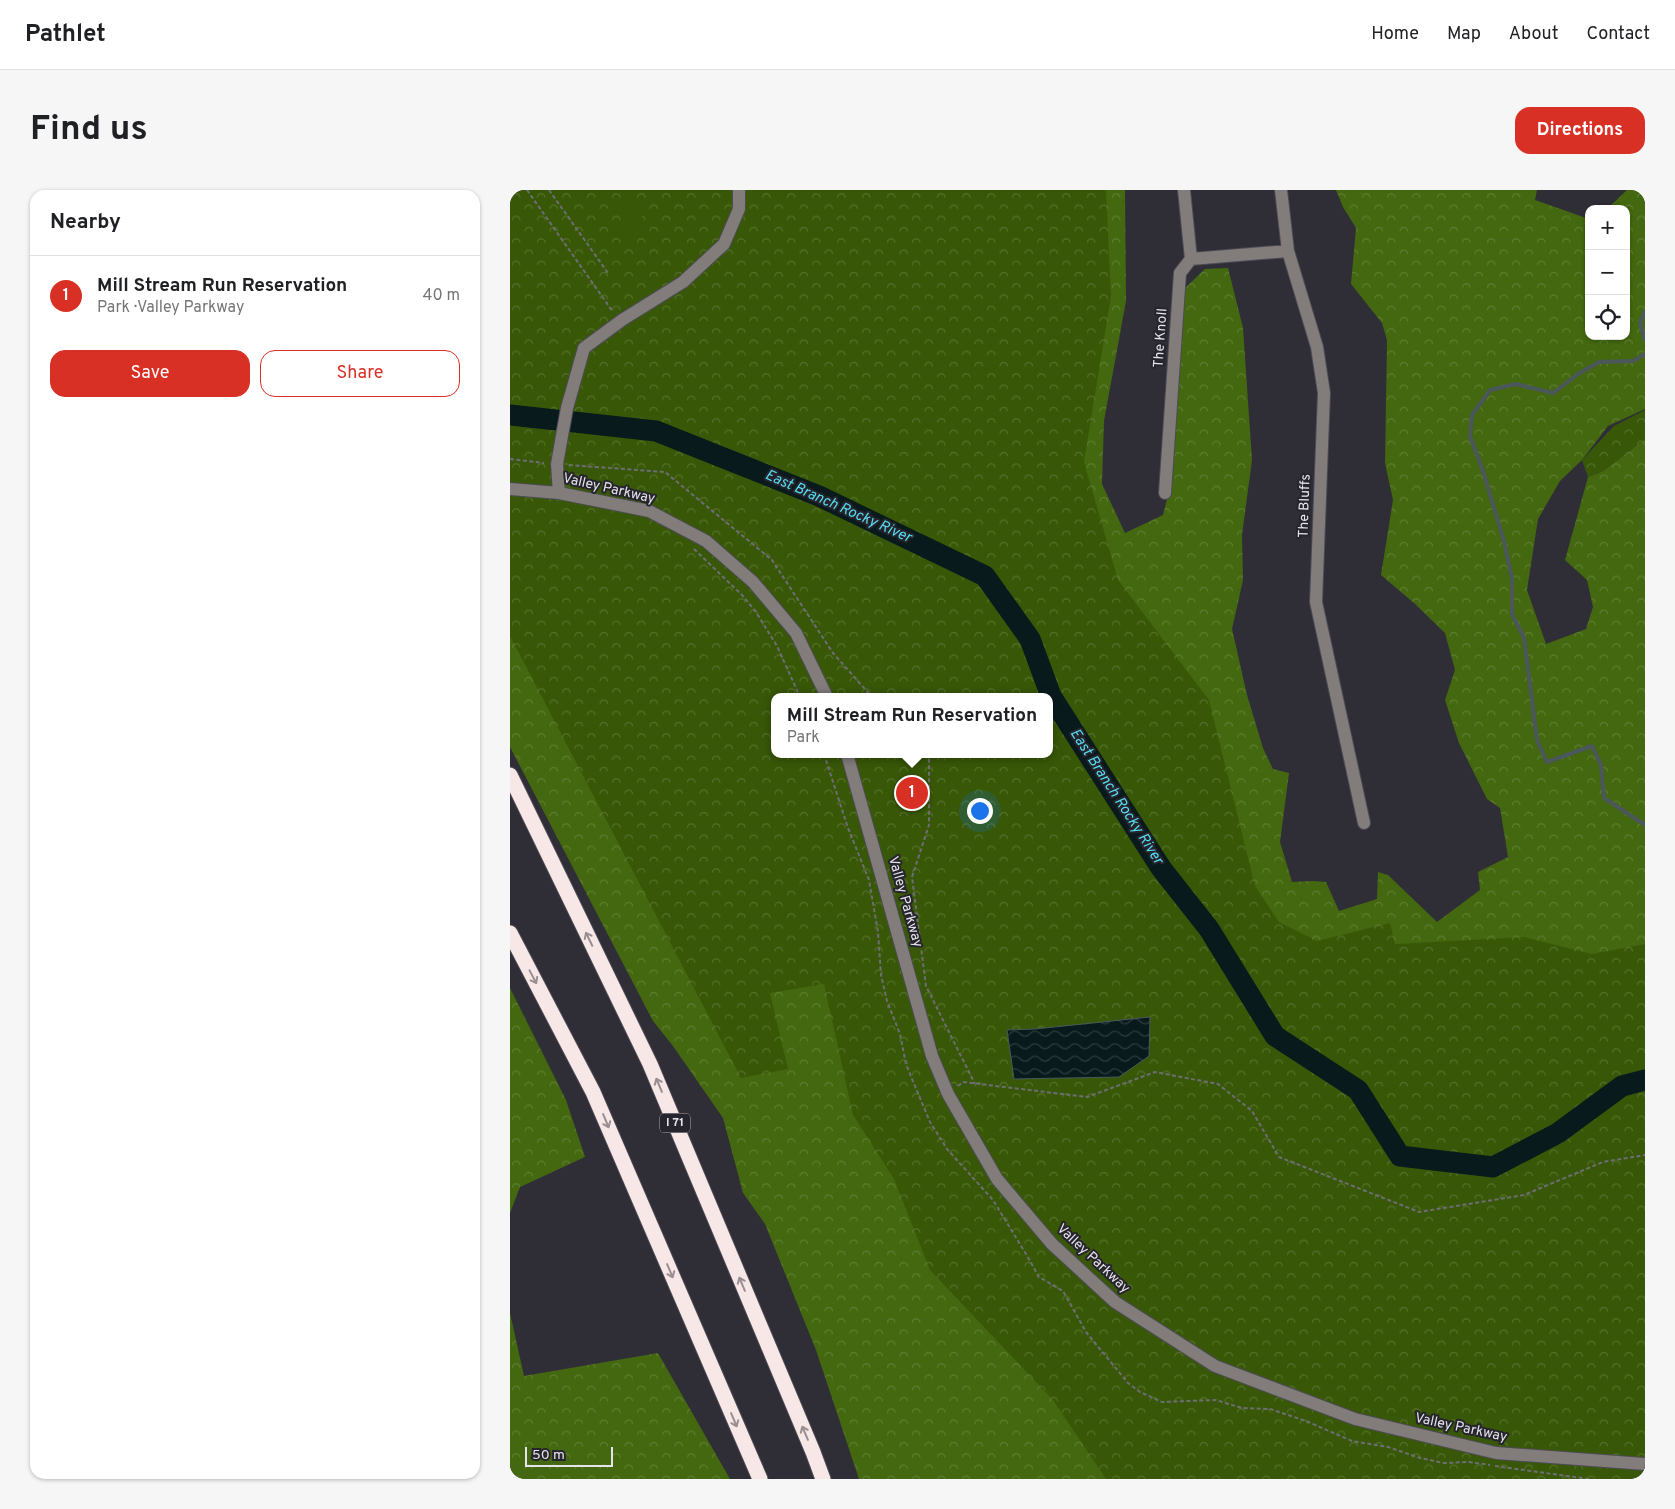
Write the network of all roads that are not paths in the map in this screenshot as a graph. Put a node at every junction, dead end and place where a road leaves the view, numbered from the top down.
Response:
1 (739, 190) edge
2 (1184, 190) edge
3 (1281, 190) edge
4 (1288, 251) junction
5 (1191, 259) junction
6 (510, 489) edge
7 (559, 493) junction
8 (1166, 493) dead end
9 (824, 693) edge
10 (848, 758) edge
11 (510, 775) edge
12 (1364, 823) dead end
13 (510, 933) edge
14 (1645, 1464) edge
15 (760, 1479) edge
16 (822, 1479) edge

1 - 7 street
2 - 5 street
3 - 4 street, The Bluffs
4 - 5 street
4 - 12 street, The Bluffs
5 - 8 street, The Knoll
6 - 7 street, Valley Parkway
7 - 9 street, Valley Parkway
10 - 14 street, Valley Parkway
16 -> 11 highway, I 71
13 -> 15 highway

